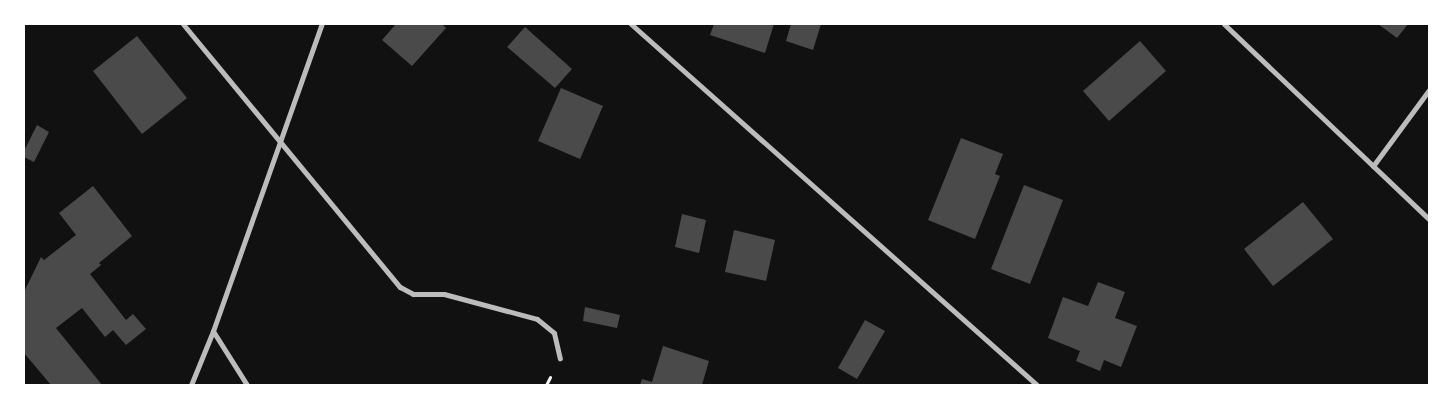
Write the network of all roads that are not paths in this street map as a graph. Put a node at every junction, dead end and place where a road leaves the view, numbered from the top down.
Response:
1 (183, 24) edge
2 (322, 24) edge
3 (631, 24) edge
4 (1224, 24) edge
5 (1429, 90) edge
6 (280, 144) junction
7 (1373, 166) junction
8 (1429, 219) edge
9 (213, 332) junction
10 (560, 358) dead end
11 (191, 385) edge
12 (247, 385) edge
13 (1037, 385) edge

1 - 6 street
2 - 6 street
3 - 13 street
4 - 7 street
5 - 7 street
6 - 9 street
6 - 10 street
7 - 8 street
9 - 11 street
9 - 12 street

